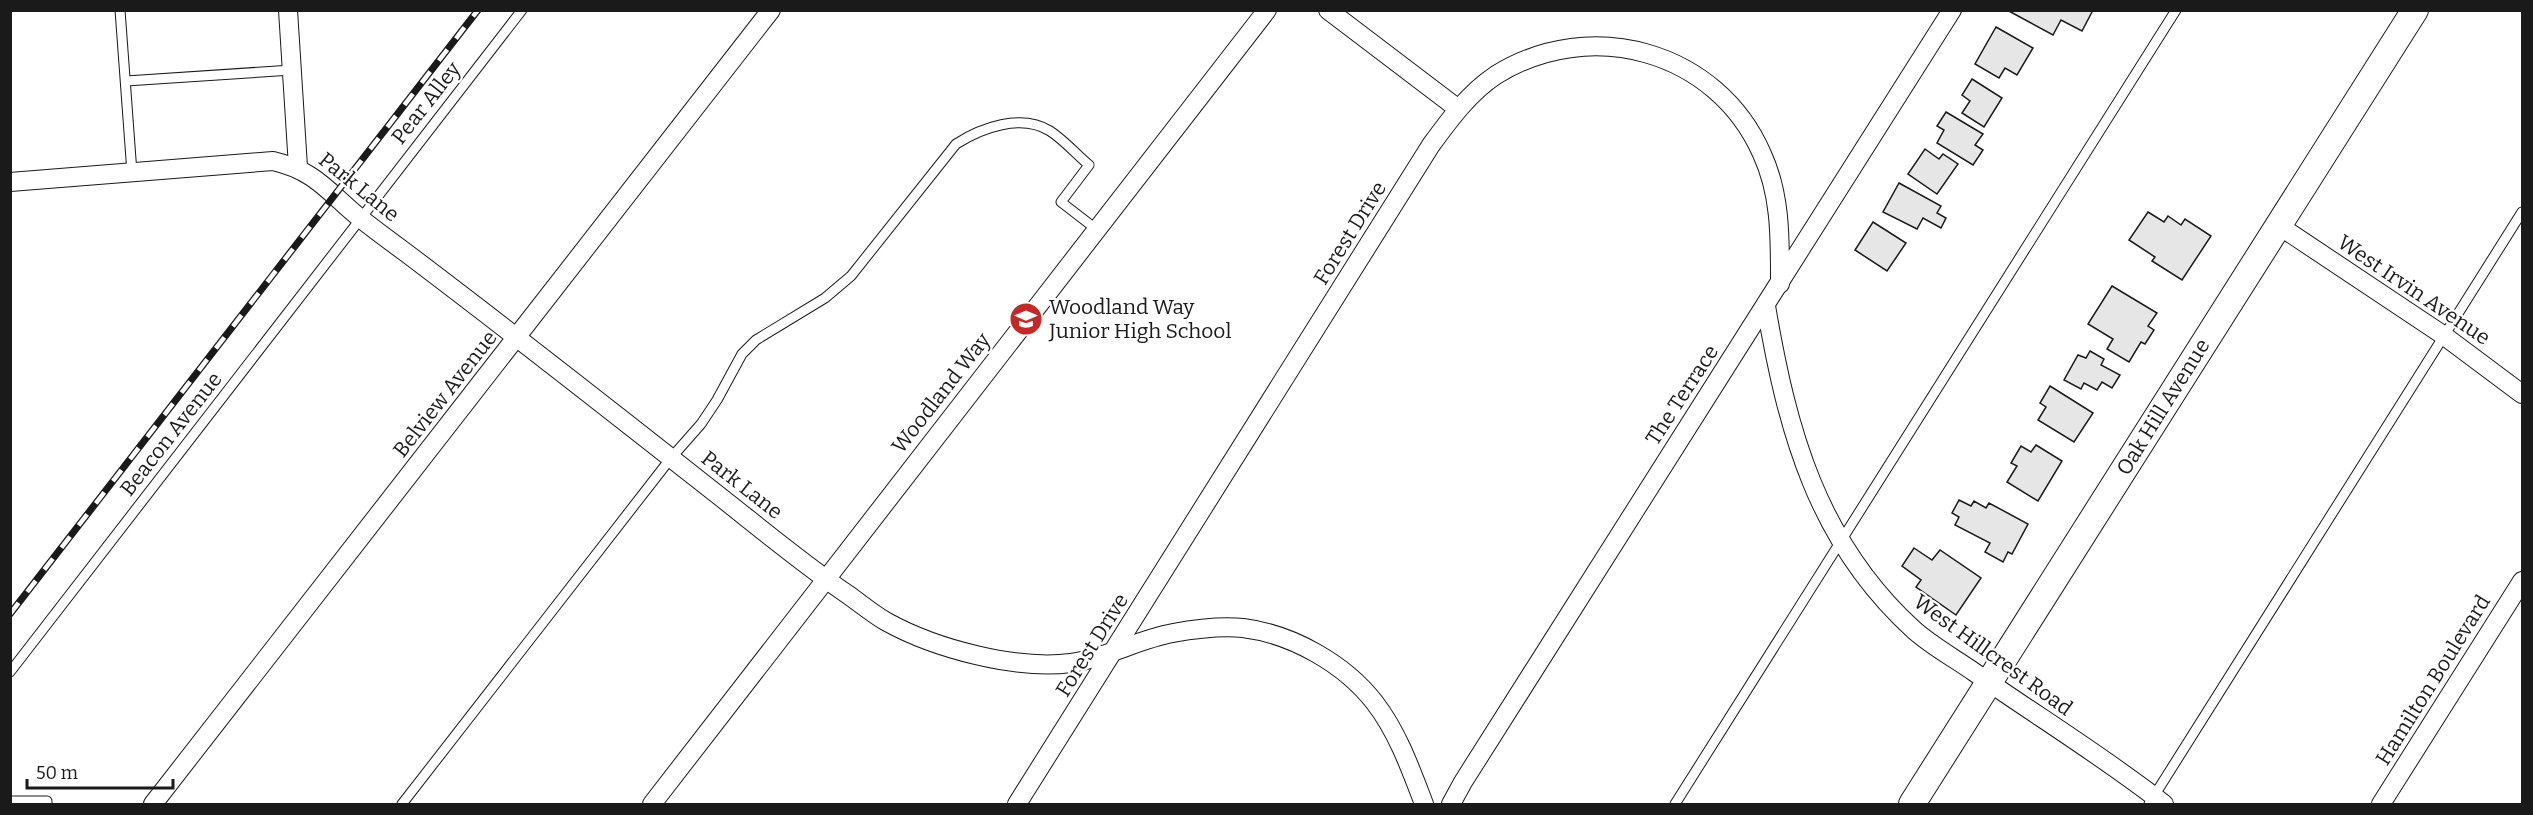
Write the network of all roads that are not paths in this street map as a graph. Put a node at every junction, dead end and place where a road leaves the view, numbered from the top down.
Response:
1 (120, 10) edge
2 (288, 10) edge
3 (522, 10) edge
4 (771, 10) edge
5 (1267, 10) edge
6 (1328, 10) edge
7 (1952, 10) edge
8 (2176, 10) edge
9 (2415, 10) edge
10 (292, 70) junction
11 (126, 81) junction
12 (1457, 108) junction
13 (298, 167) junction
14 (132, 173) junction
15 (10, 182) edge
16 (2523, 212) edge
17 (360, 218) junction
18 (2278, 225) junction
19 (1095, 229) junction
20 (1780, 284) junction
21 (1766, 306) junction
22 (2443, 335) junction
23 (518, 337) junction
24 (2523, 394) edge
25 (671, 458) junction
26 (1840, 543) junction
27 (826, 579) junction
28 (2523, 580) edge
29 (1115, 650) junction
30 (10, 672) edge
31 (1989, 683) junction
32 (10, 801) edge
33 (2156, 802) edge
34 (47, 804) edge
35 (153, 804) edge
36 (402, 804) edge
37 (652, 804) edge
38 (1017, 804) edge
39 (1424, 804) edge
40 (1451, 804) edge
41 (1675, 804) edge
42 (1912, 804) edge
43 (2380, 804) edge

1 - 11 lane
2 - 10 street
3 - 17 lane, Pear Alley
4 - 23 street, Belview Avenue
5 - 19 street, Woodland Way
6 - 12 street
7 - 20 street, The Terrace
8 - 26 lane
9 - 18 street, Oak Hill Avenue
10 - 11 lane
10 - 13 street
11 - 14 lane
12 - 20 street, Forest Drive
12 - 29 street, Forest Drive
13 - 14 street, Park Lane
13 - 17 street, Park Lane
14 - 15 street, Park Lane
16 - 22 lane
17 - 23 street, Park Lane
17 - 30 lane, Beacon Avenue
18 - 22 street, West Irvin Avenue
18 - 31 street, Oak Hill Avenue
19 - 25 lane
19 - 27 street, Woodland Way
20 - 21 street, The Terrace
21 - 26 street, West Hillcrest Road
21 - 40 street, The Terrace
22 - 24 street, West Irvin Avenue
22 - 33 lane
23 - 25 street, Park Lane
23 - 35 street, Belview Avenue
25 - 27 street, Park Lane
25 - 36 lane
26 - 31 street, West Hillcrest Road
26 - 41 lane
27 - 29 street, Park Lane
27 - 37 street, Woodland Way
28 - 43 street, Hamilton Boulevard
29 - 38 street, Forest Drive
29 - 39 street, Park Lane
31 - 33 street, West Hillcrest Road
31 - 42 street, Oak Hill Avenue
32 - 34 lane

